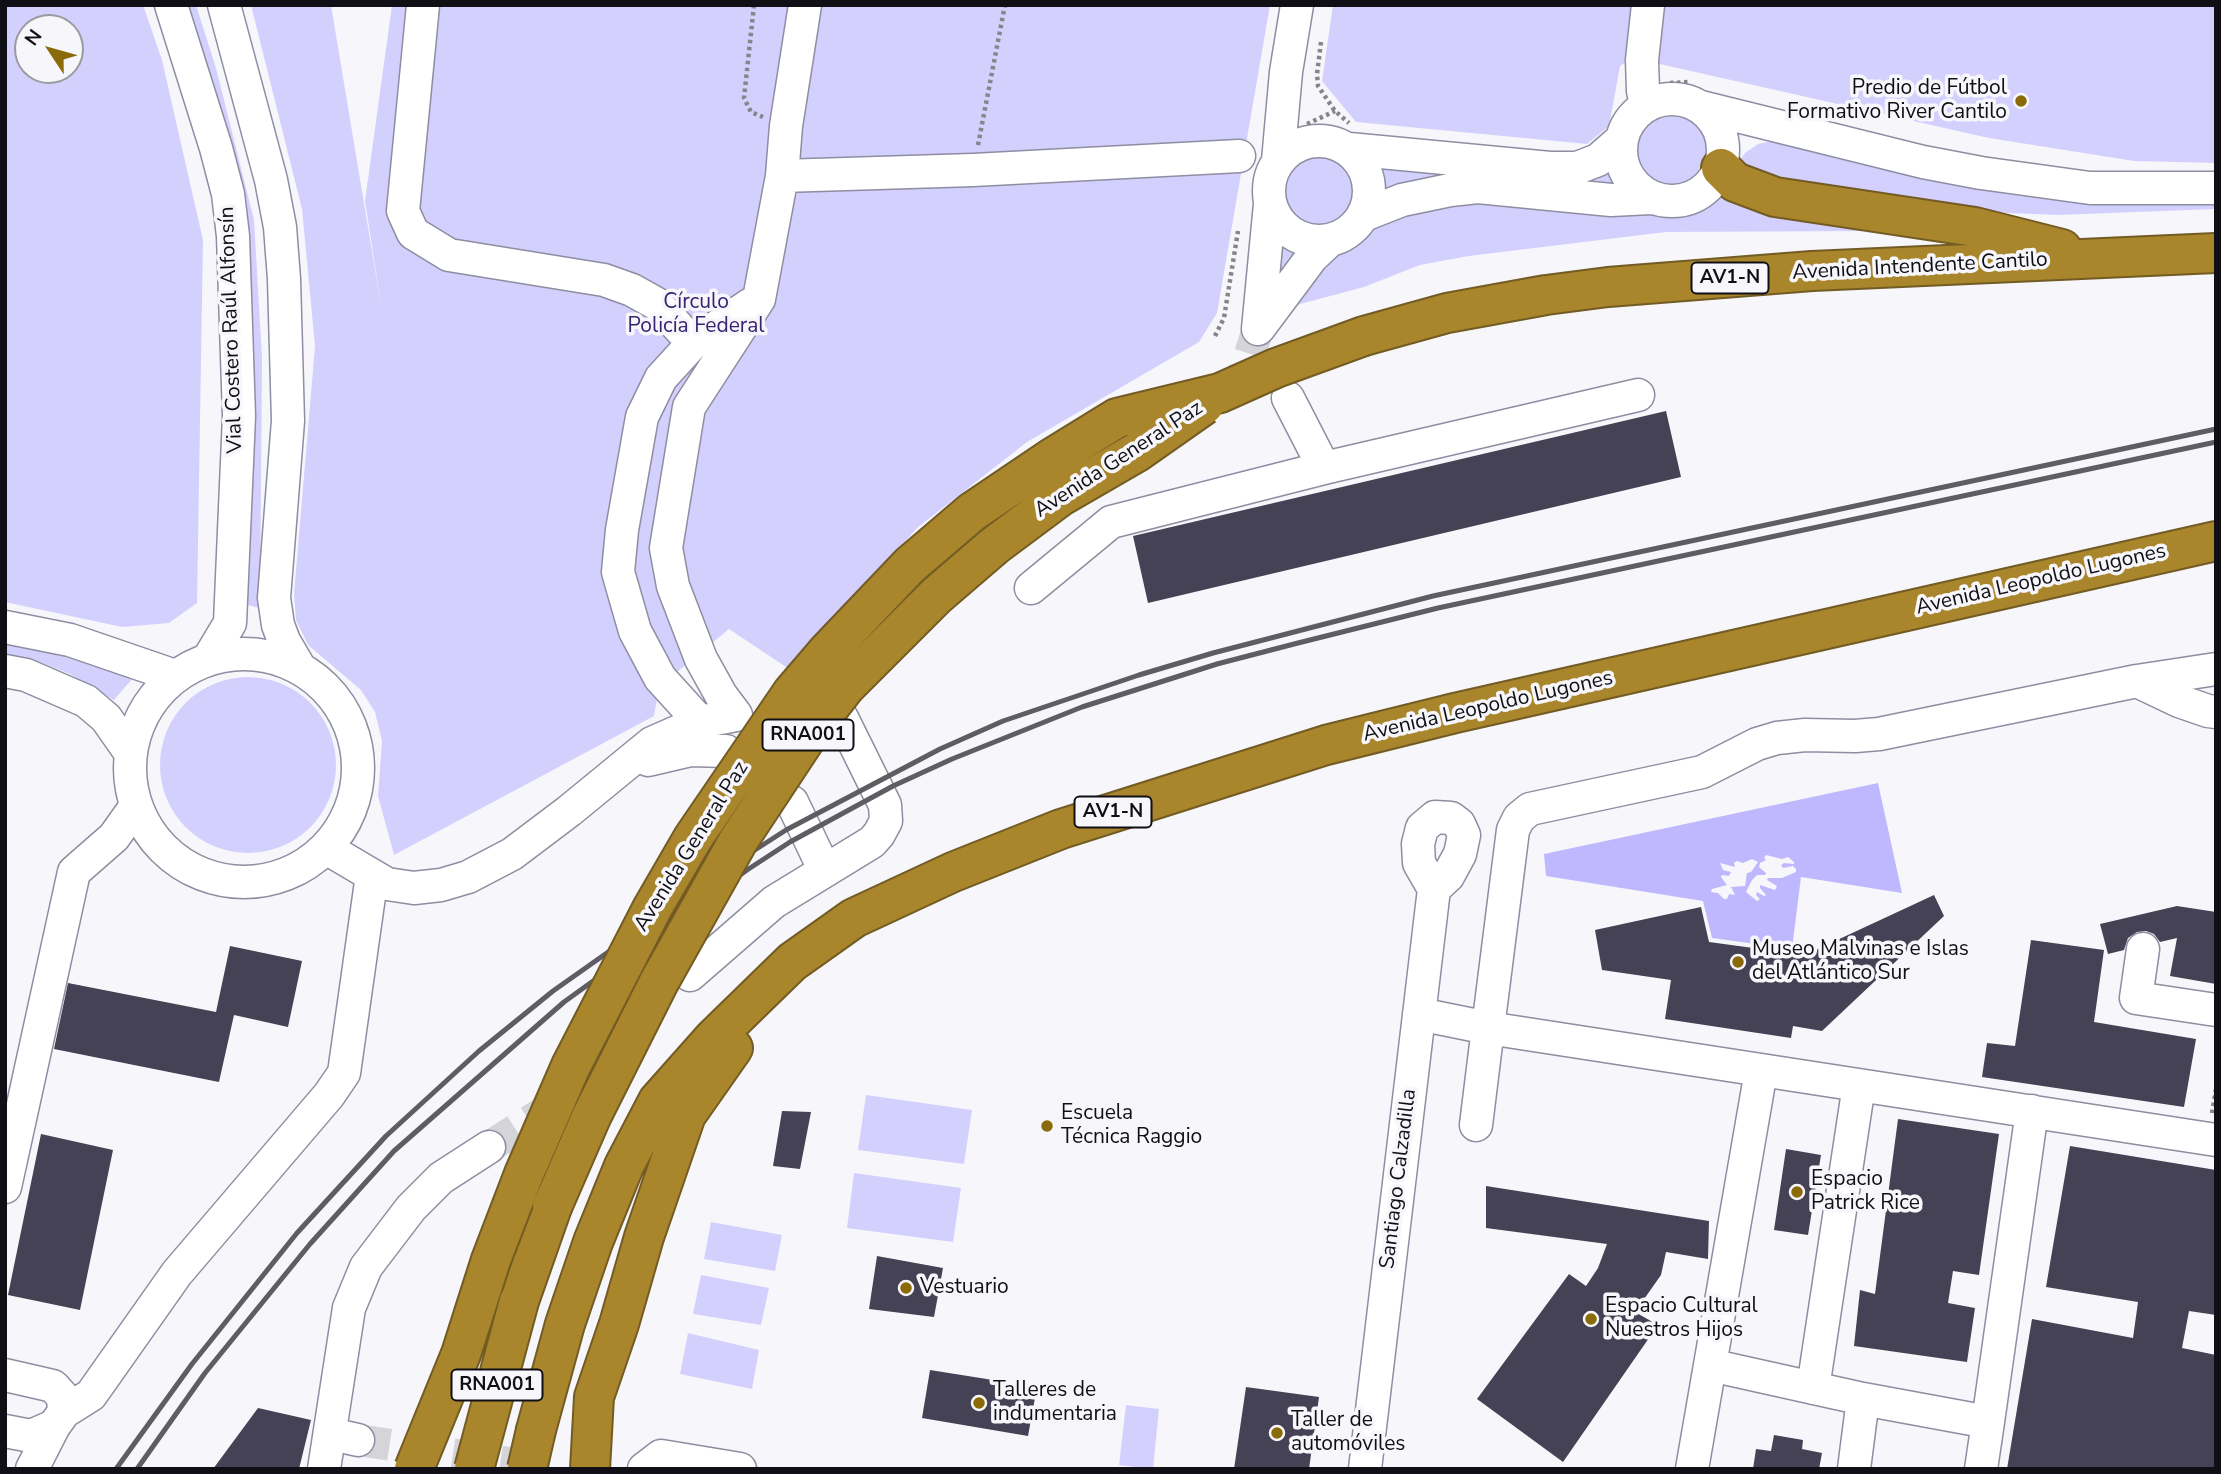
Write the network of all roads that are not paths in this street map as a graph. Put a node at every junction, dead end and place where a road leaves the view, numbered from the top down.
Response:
1 (171, 5) edge
2 (224, 5) edge
3 (424, 5) edge
4 (805, 5) edge
5 (1297, 5) edge
6 (1648, 5) edge
7 (1286, 72) junction
8 (1646, 105) junction
9 (1701, 107) junction
10 (1788, 130) junction
11 (1622, 139) junction
12 (1338, 145) junction
13 (1239, 156) dead end
14 (1278, 161) junction
15 (1722, 161) junction
16 (782, 176) junction
17 (2216, 188) edge
18 (1651, 198) junction
19 (1270, 204) junction
20 (1364, 215) junction
21 (1329, 241) junction
22 (2216, 253) edge
23 (2101, 259) junction
24 (759, 299) junction
25 (693, 343) junction
26 (1220, 393) junction
27 (1638, 395) dead end
28 (1288, 398) dead end
29 (1324, 468) junction
30 (2216, 541) edge
31 (1031, 588) dead end
32 (5, 627) edge
33 (209, 658) junction
34 (298, 664) junction
35 (2216, 669) edge
36 (5, 671) edge
37 (175, 676) junction
38 (2137, 681) junction
39 (2216, 712) edge
40 (842, 718) dead end
41 (700, 722) junction
42 (127, 748) junction
43 (726, 751) dead end
44 (624, 768) junction
45 (792, 802) dead end
46 (136, 806) junction
47 (326, 848) junction
48 (825, 871) junction
49 (372, 875) junction
50 (1434, 889) dead end
51 (2143, 948) dead end
52 (792, 962) junction
53 (690, 975) dead end
54 (2216, 1010) edge
55 (1419, 1014) junction
56 (1488, 1028) junction
57 (1761, 1071) junction
58 (1859, 1085) junction
59 (2032, 1111) junction
60 (1475, 1125) dead end
61 (2216, 1140) edge
62 (489, 1147) tunnel mouth
63 (5, 1187) edge
64 (461, 1354) junction
65 (1710, 1365) junction
66 (5, 1375) edge
67 (599, 1382) junction
68 (1813, 1388) junction
69 (1863, 1399) junction
70 (59, 1419) junction
71 (1988, 1422) junction
72 (5, 1432) edge
73 (32, 1469) edge
74 (324, 1469) edge
75 (414, 1469) edge
76 (436, 1469) edge
77 (474, 1469) edge
78 (527, 1469) edge
79 (576, 1469) edge
80 (590, 1469) edge
81 (644, 1469) edge
82 (740, 1469) edge
83 (1364, 1469) edge
84 (1692, 1469) edge
85 (1854, 1469) edge
86 (1981, 1469) edge

1 - 33 street, Vial Costero Raúl Alfonsín
2 - 34 street
3 - 25 street
4 - 16 street
5 - 7 street
6 - 8 street
7 - 12 street
7 - 14 street
8 - 9 street
8 - 11 street
9 - 10 street
9 - 15 street
10 - 15 street
10 - 17 street
11 - 12 street
11 - 18 street
12 - 14 street
12 - 20 street
13 - 16 street
14 - 19 street
15 - 18 street
15 - 23 highway
16 - 24 street
18 - 20 street
19 - 21 street
19 - 21 street
20 - 21 street
22 - 23 highway, Avenida Intendente Cantilo / AV1-N
23 - 26 highway, Avenida Intendente Cantilo / AV1-N, bridge
24 - 25 street
24 - 41 street
25 - 41 street
26 - 64 highway, Avenida General Paz, bridge
26 - 77 highway, Avenida General Paz / RNA001, bridge
27 - 29 street
28 - 29 street
29 - 31 street
30 - 52 highway, Avenida Leopoldo Lugones / AV1-N
32 - 37 street
33 - 34 street
33 - 37 street
34 - 47 street
35 - 38 street
36 - 42 street
37 - 42 street
38 - 39 street
38 - 56 street
40 - 48 street
41 - 44 street
42 - 46 street
43 - 44 street
44 - 49 street
45 - 48 street
46 - 47 street
46 - 63 street
47 - 49 street
48 - 53 street
49 - 70 street
50 - 55 street, Santiago Calzadilla
51 - 54 street
52 - 67 highway
52 - 78 highway, RNA001, bridge
55 - 56 street
55 - 83 street, Santiago Calzadilla
56 - 57 street
56 - 60 street
57 - 58 street
57 - 65 street
58 - 59 street
58 - 68 street
59 - 61 street
59 - 71 street
62 - 74 street
64 - 75 highway, Avenida General Paz, bridge
64 - 76 highway, bridge
65 - 68 street
65 - 84 street
66 - 70 street
67 - 79 highway
67 - 80 highway
68 - 69 street
69 - 71 street
69 - 85 street
70 - 72 street
70 - 73 street
71 - 86 street
81 - 82 street

